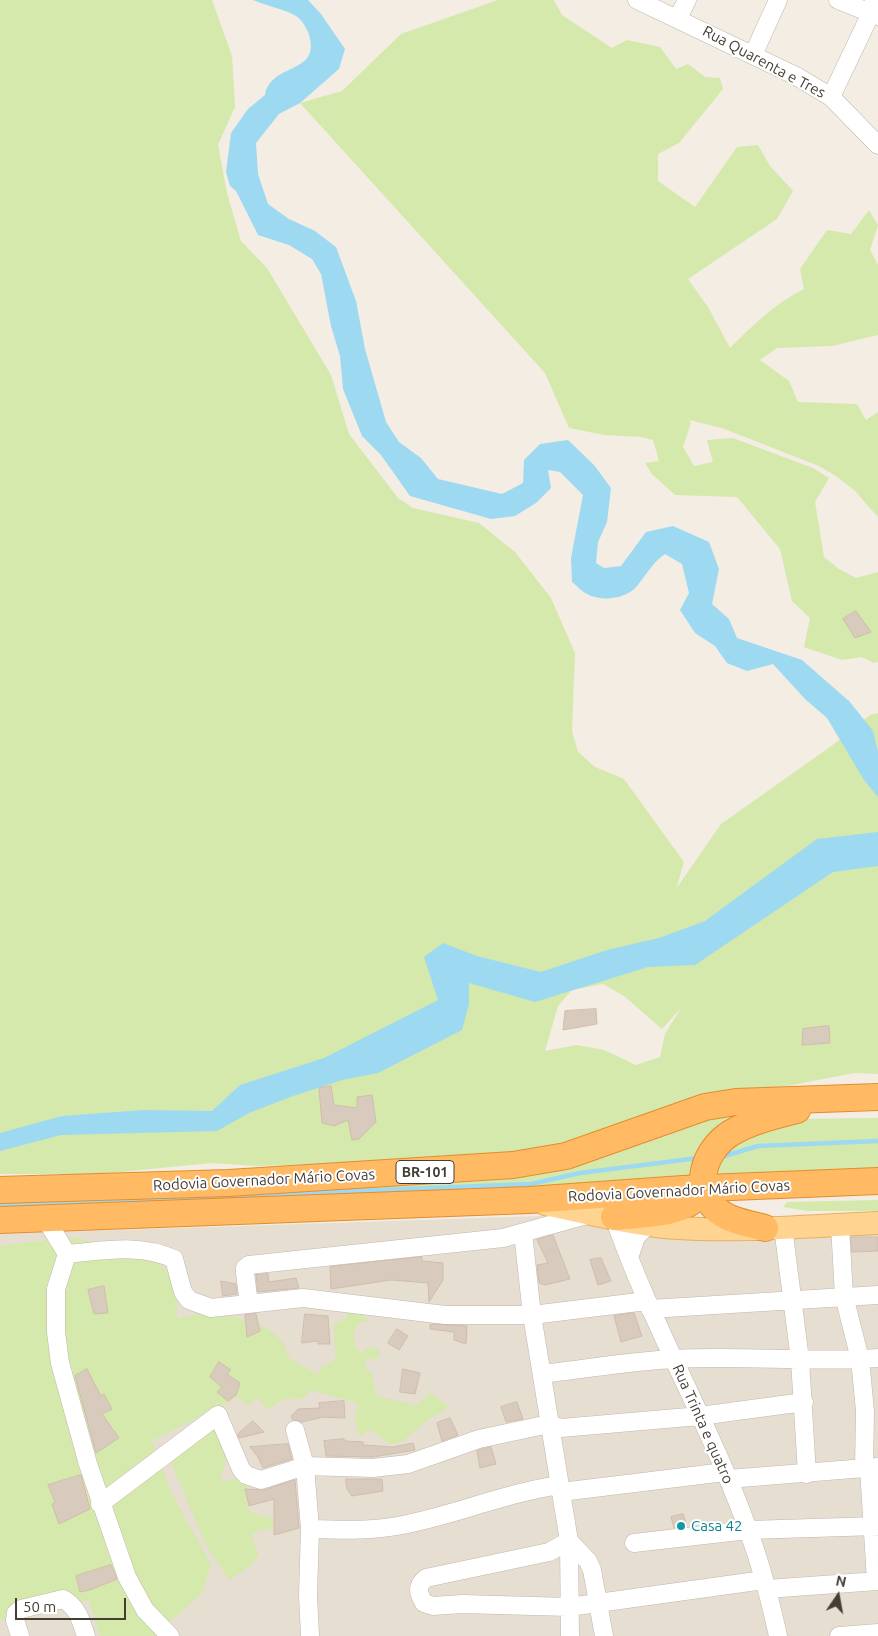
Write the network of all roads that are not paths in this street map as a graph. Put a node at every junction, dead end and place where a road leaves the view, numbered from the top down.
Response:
1 (636, 0) edge
2 (687, 0) edge
3 (778, 0) edge
4 (838, 0) edge
5 (874, 10) edge
6 (678, 18) junction
7 (753, 55) junction
8 (831, 96) junction
9 (878, 145) edge
10 (878, 1097) edge
11 (841, 1098) junction
12 (878, 1181) edge
13 (705, 1188) junction
14 (0, 1190) edge
15 (529, 1200) junction
16 (602, 1216) junction
17 (45, 1218) junction
18 (0, 1220) edge
19 (878, 1223) edge
20 (648, 1225) junction
21 (840, 1225) junction
22 (774, 1228) junction
23 (523, 1233) junction
24 (67, 1254) junction
25 (629, 1258) junction
26 (878, 1295) edge
27 (844, 1296) junction
28 (793, 1299) junction
29 (249, 1304) junction
30 (649, 1305) junction
31 (532, 1315) junction
32 (878, 1358) edge
33 (675, 1359) junction
34 (860, 1359) junction
35 (800, 1360) junction
36 (542, 1374) junction
37 (804, 1402) junction
38 (872, 1410) edge
39 (700, 1416) junction
40 (549, 1424) junction
41 (295, 1430) dead end
42 (305, 1466) junction
43 (871, 1468) edge
44 (807, 1474) junction
45 (727, 1475) junction
46 (561, 1489) junction
47 (100, 1504) junction
48 (876, 1526) edge
49 (310, 1529) junction
50 (748, 1530) junction
51 (570, 1541) junction
52 (634, 1543) dead end
53 (877, 1581) edge
54 (766, 1585) junction
55 (597, 1603) junction
56 (569, 1607) junction
57 (878, 1633) edge
58 (20, 1636) edge
59 (86, 1636) edge
60 (170, 1636) edge
61 (310, 1636) edge
62 (570, 1636) edge
63 (604, 1636) edge
64 (778, 1636) edge
65 (839, 1636) edge

1 - 6 street, Rua Quarenta e Tres
2 - 6 street
3 - 7 street
4 - 5 street
5 - 8 street
6 - 7 street, Rua Quarenta e Tres
7 - 8 street, Rua Quarenta e Tres
8 - 9 street, Rua Quarenta e Tres
10 - 11 highway, Rodovia Governador Mário Covas / BR-101
11 - 13 highway
11 - 14 highway, Rodovia Governador Mário Covas / BR-101
12 - 13 highway, Rodovia Governador Mário Covas / BR-101
13 - 15 highway, Rodovia Governador Mário Covas / BR-101
13 - 16 highway
13 - 22 highway
15 - 16 main road
15 - 17 highway, Rodovia Governador Mário Covas / BR-101
16 - 20 main road
16 - 23 street
16 - 25 street, Rua Trinta e quatro
17 - 18 highway, Rodovia Governador Mário Covas / BR-101
17 - 24 street
19 - 21 main road
20 - 22 main road
20 - 25 street
21 - 22 main road
21 - 27 street
22 - 28 street
23 - 29 street
23 - 31 street
24 - 29 street
24 - 47 street
25 - 30 street, Rua Trinta e quatro
26 - 27 street
27 - 28 street
27 - 34 street
28 - 30 street
28 - 35 street
29 - 31 street
30 - 31 street
30 - 33 street, Rua Trinta e quatro
31 - 36 street
32 - 34 street
33 - 35 street
33 - 36 street
33 - 39 street, Rua Trinta e quatro
34 - 35 street
34 - 38 street
35 - 37 street
36 - 40 street
37 - 39 street
37 - 44 street
38 - 43 street
39 - 40 street
39 - 45 street, Rua Trinta e quatro
40 - 42 street
40 - 46 street
41 - 42 street
42 - 47 street
42 - 49 street
43 - 44 street
43 - 48 street
44 - 45 street
45 - 46 street
45 - 50 street, Rua Trinta e quatro
46 - 49 street
46 - 51 street
47 - 60 street
48 - 50 street
48 - 53 street
49 - 61 street
50 - 52 street
50 - 54 street, Rua Trinta e quatro
51 - 55 street
51 - 56 street
51 - 56 street
53 - 54 street
54 - 55 street
54 - 64 street, Rua Trinta e quatro
55 - 56 street
55 - 63 street
56 - 62 street
57 - 65 street
58 - 59 street

